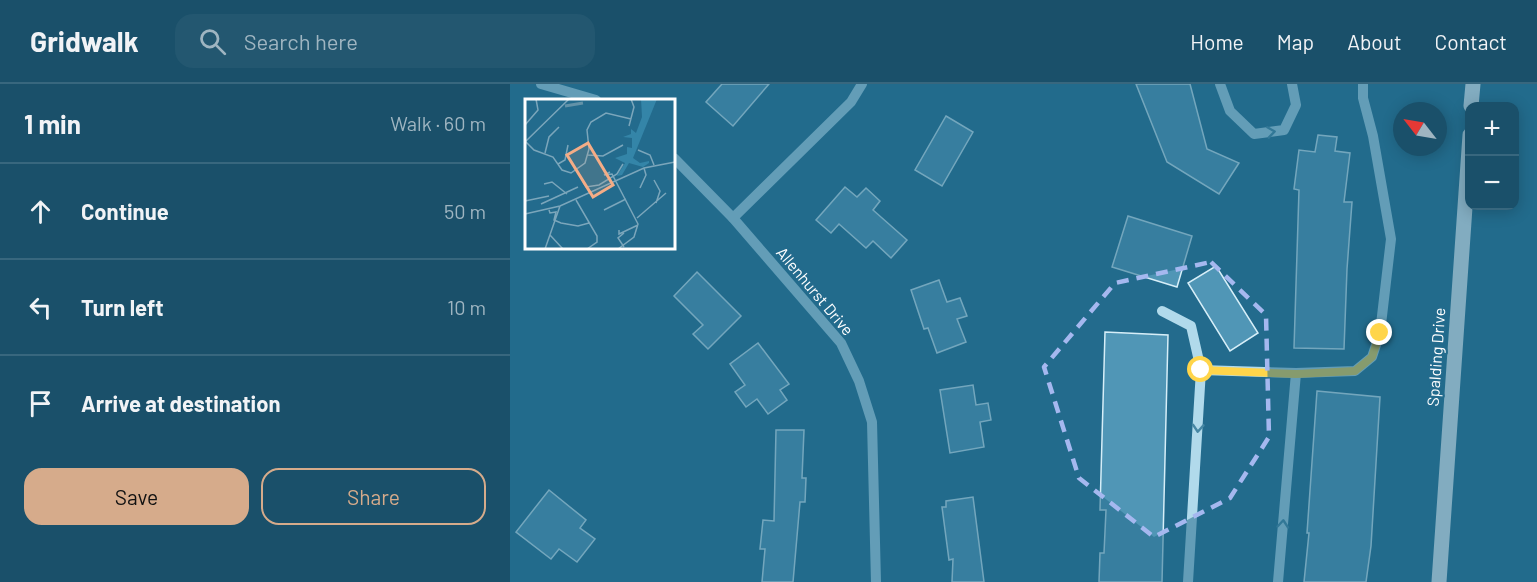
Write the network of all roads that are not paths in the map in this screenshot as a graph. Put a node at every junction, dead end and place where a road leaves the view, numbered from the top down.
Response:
1 (541, 84) edge
2 (862, 84) edge
3 (1220, 84) edge
4 (1292, 84) edge
5 (1363, 84) edge
6 (1473, 84) edge
7 (593, 99) edge
8 (1472, 102) edge
9 (1469, 156) edge
10 (675, 159) edge
11 (733, 218) junction
12 (1162, 311) dead end
13 (1201, 370) junction
14 (1296, 374) junction
15 (876, 582) edge
16 (1188, 582) edge
17 (1278, 582) edge
18 (1439, 582) edge

1 - 7 street
2 - 11 street
3 -> 4 street
5 - 14 street
6 - 8 main road
9 - 18 main road, Spalding Drive
10 - 11 street, Allenhurst Drive
11 - 15 street, Allenhurst Drive
12 - 13 street
13 - 14 street
13 -> 16 street
17 -> 14 street

